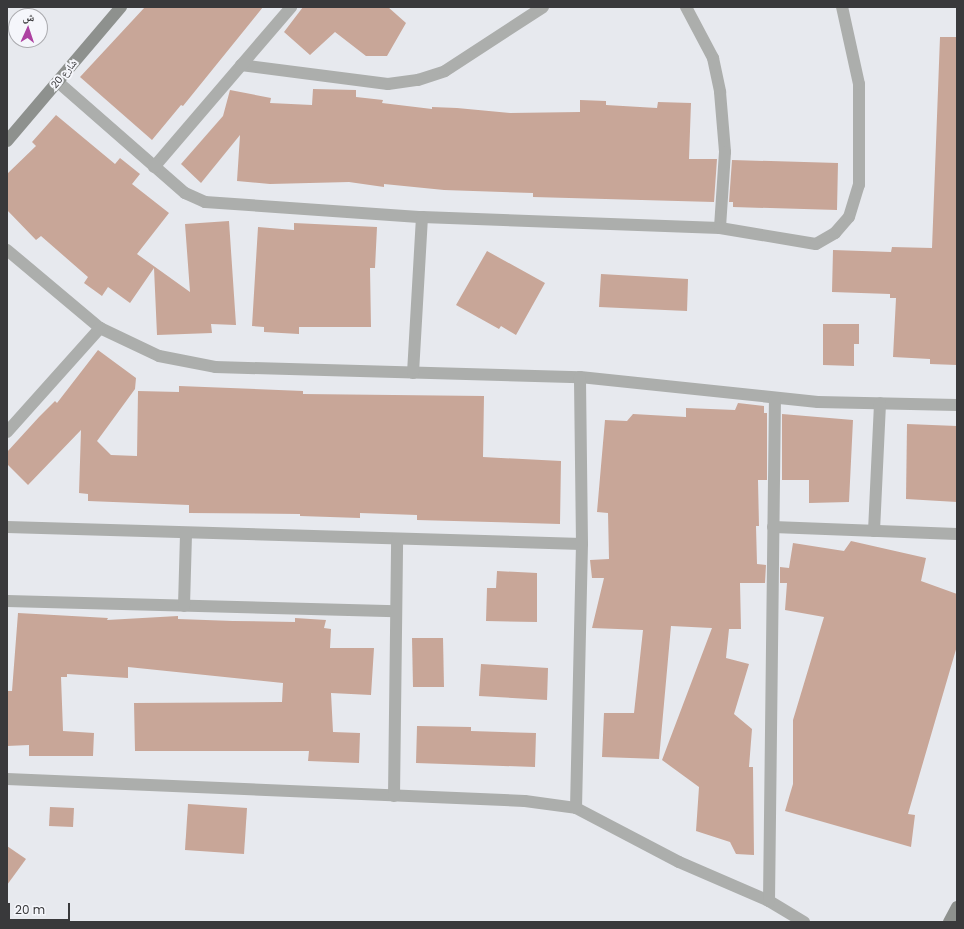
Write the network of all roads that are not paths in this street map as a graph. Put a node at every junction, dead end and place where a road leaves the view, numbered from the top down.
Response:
1 (121, 7) edge
2 (291, 7) edge
3 (543, 7) edge
4 (686, 7) edge
5 (842, 7) edge
6 (241, 65) junction
7 (58, 82) junction
8 (7, 141) edge
9 (154, 167) junction
10 (422, 217) junction
11 (720, 228) junction
12 (7, 250) edge
13 (100, 328) junction
14 (413, 373) junction
15 (580, 377) junction
16 (775, 398) junction
17 (880, 403) junction
18 (957, 405) edge
19 (7, 432) edge
20 (7, 527) edge
21 (773, 527) junction
22 (874, 531) junction
23 (186, 532) junction
24 (957, 534) edge
25 (397, 540) junction
26 (582, 544) junction
27 (7, 601) edge
28 (184, 606) junction
29 (396, 611) junction
30 (7, 778) edge
31 (394, 796) junction
32 (576, 808) junction
33 (769, 901) junction
34 (957, 907) edge
35 (804, 922) edge
36 (949, 922) edge

1 - 7 street, شارع 20
2 - 6 street
3 - 6 street
4 - 11 street
5 - 11 street
6 - 9 street
7 - 8 street, شارع 20
7 - 9 street
9 - 10 street
10 - 11 street
10 - 14 street
12 - 13 street
13 - 14 street
13 - 19 street
14 - 15 street
15 - 16 street
15 - 26 street
16 - 17 street
16 - 21 street
17 - 18 street
17 - 22 street
20 - 23 street
21 - 22 street
21 - 33 street
22 - 24 street
23 - 25 street
23 - 28 street
25 - 26 street
25 - 29 street
26 - 32 street
27 - 28 street
28 - 29 street
29 - 31 street
30 - 31 street
31 - 32 street
32 - 33 street
33 - 35 street
34 - 36 street

